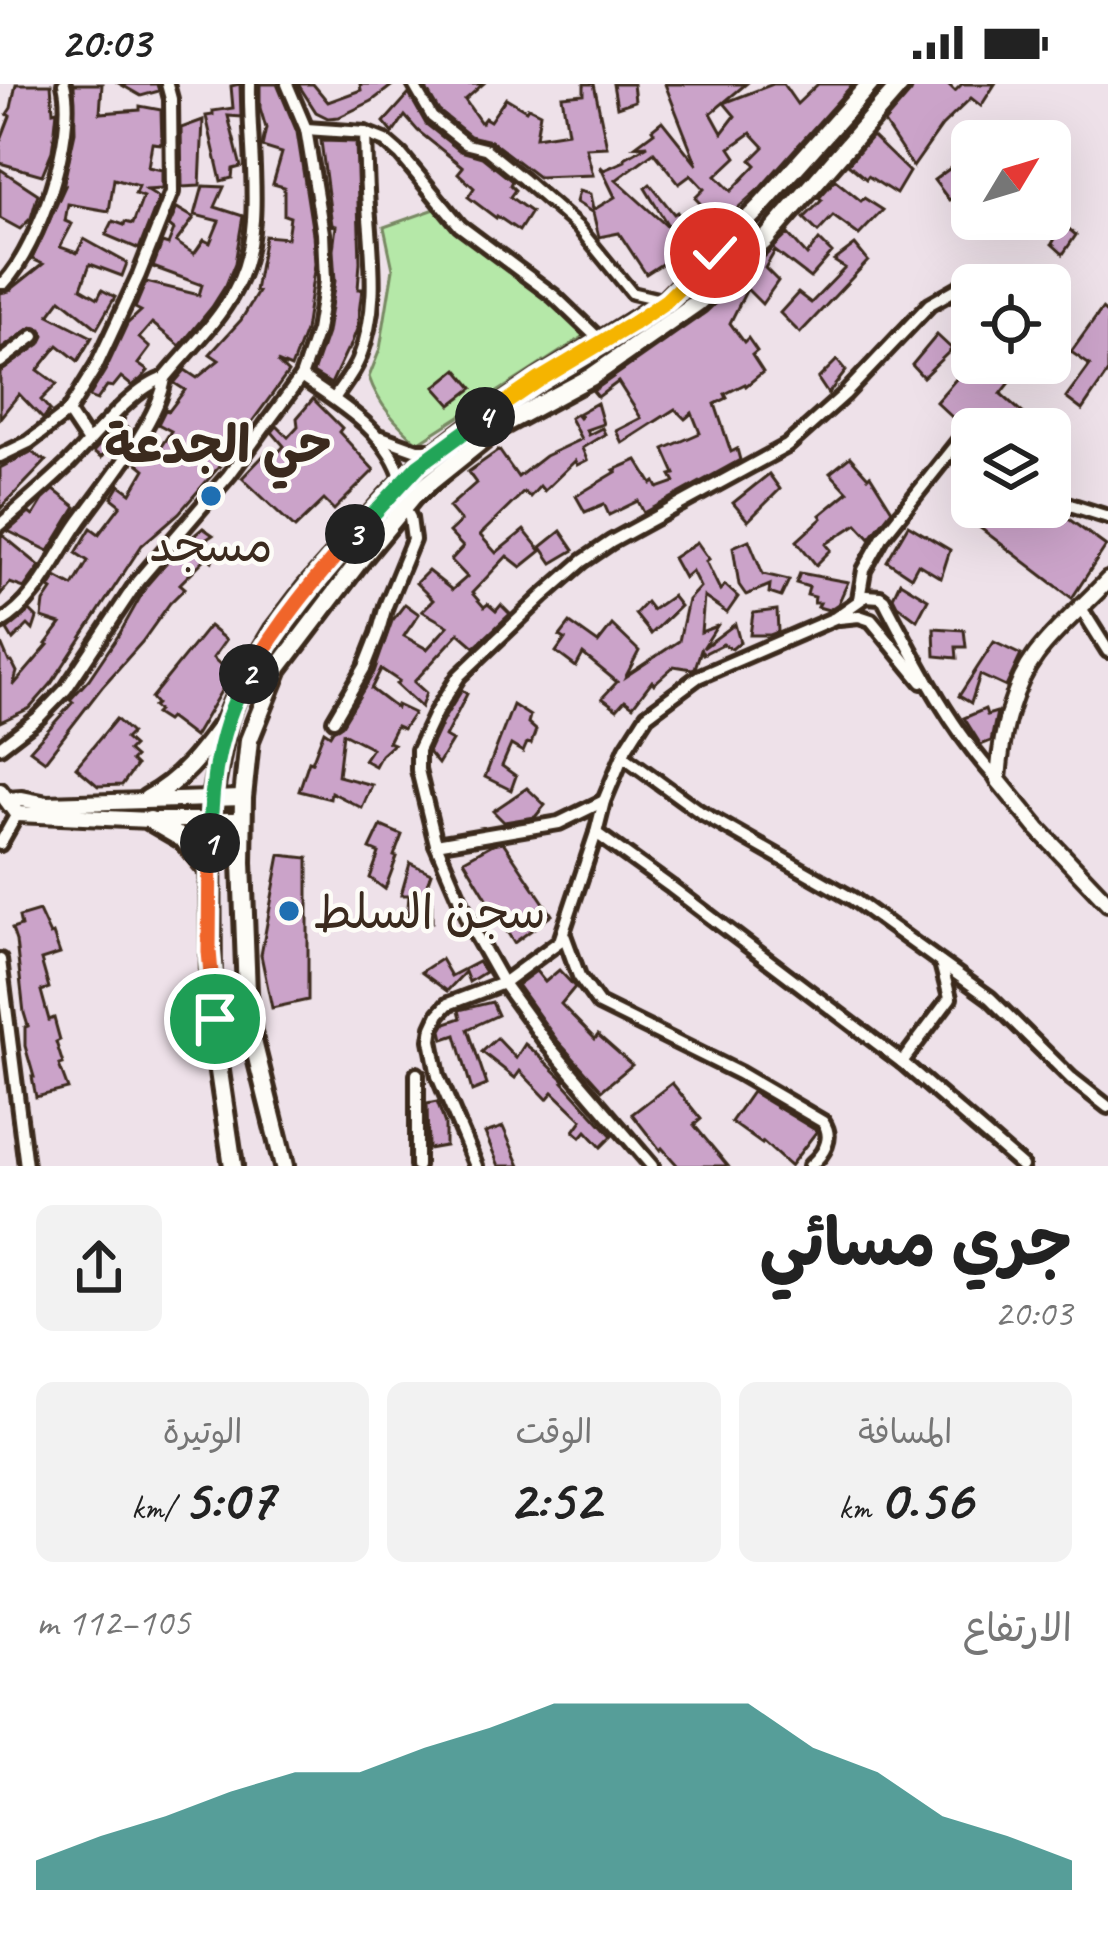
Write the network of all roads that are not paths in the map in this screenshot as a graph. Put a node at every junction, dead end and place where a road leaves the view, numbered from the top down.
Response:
1 (64, 84) edge
2 (167, 84) edge
3 (250, 84) edge
4 (287, 84) edge
5 (413, 84) edge
6 (871, 84) edge
7 (901, 84) edge
8 (306, 129) junction
9 (365, 133) junction
10 (0, 283) edge
11 (951, 292) edge
12 (666, 301) junction
13 (34, 336) dead end
14 (602, 342) junction
15 (618, 358) junction
16 (0, 362) edge
17 (301, 377) junction
18 (165, 378) junction
19 (334, 399) junction
20 (68, 412) junction
21 (378, 436) junction
22 (88, 442) junction
23 (441, 450) junction
24 (951, 451) edge
25 (0, 456) edge
26 (404, 482) junction
27 (1071, 505) edge
28 (404, 507) junction
29 (1108, 517) edge
30 (0, 525) edge
31 (1108, 580) edge
32 (859, 599) junction
33 (1081, 608) junction
34 (836, 618) junction
35 (0, 623) edge
36 (1108, 651) edge
37 (942, 706) junction
38 (227, 718) junction
39 (334, 721) dead end
40 (0, 747) edge
41 (623, 756) junction
42 (998, 780) junction
43 (4, 795) edge
44 (212, 797) junction
45 (243, 798) junction
46 (147, 800) junction
47 (604, 800) junction
48 (17, 814) junction
49 (210, 819) junction
50 (150, 820) junction
51 (243, 820) junction
52 (596, 833) junction
53 (0, 844) edge
54 (436, 844) junction
55 (210, 871) junction
56 (1108, 903) edge
57 (563, 935) junction
58 (0, 960) edge
59 (941, 963) junction
60 (503, 983) junction
61 (902, 1062) junction
62 (417, 1074) dead end
63 (1108, 1107) edge
64 (26, 1166) edge
65 (233, 1166) edge
66 (284, 1166) edge
67 (417, 1166) edge
68 (476, 1166) edge
69 (652, 1166) edge
70 (810, 1166) edge
71 (1021, 1166) edge

1 - 10 street
2 - 20 street
3 - 18 street
4 - 8 street
5 - 12 street
6 - 12 main road
7 - 15 main road
8 - 9 street
8 - 17 street
9 - 14 street
9 - 19 street
11 - 54 street
12 - 14 main road
13 - 16 street
14 - 15 main road
14 - 23 main road
15 - 28 main road
17 - 19 street
17 - 40 street
18 - 22 street
18 - 35 street
19 - 21 street
20 - 22 street
20 - 25 street
21 - 23 street
21 - 26 street
22 - 30 street
23 - 26 main road
24 - 32 street
26 - 38 main road
27 - 29 street
28 - 39 street
28 - 45 main road
31 - 33 street
32 - 34 street
32 - 37 street
33 - 36 street
33 - 42 street
34 - 37 street
34 - 41 street
37 - 42 street
38 - 44 main road
38 - 46 main road
41 - 47 street
41 - 59 street
42 - 56 street
43 - 46 street
43 - 48 street
44 - 45 street
44 - 46 street
44 - 49 main road
45 - 51 main road
47 - 52 street
47 - 54 street
48 - 50 street
48 - 53 street
49 - 50 street
49 - 51 street
49 - 55 main road
50 - 55 main road
51 - 66 main road
52 - 57 street
52 - 61 street
54 - 60 street
55 - 65 main road
57 - 60 street
57 - 70 street
58 - 64 street
59 - 61 street
59 - 63 street
60 - 68 street
60 - 69 street
61 - 71 street
62 - 67 street

